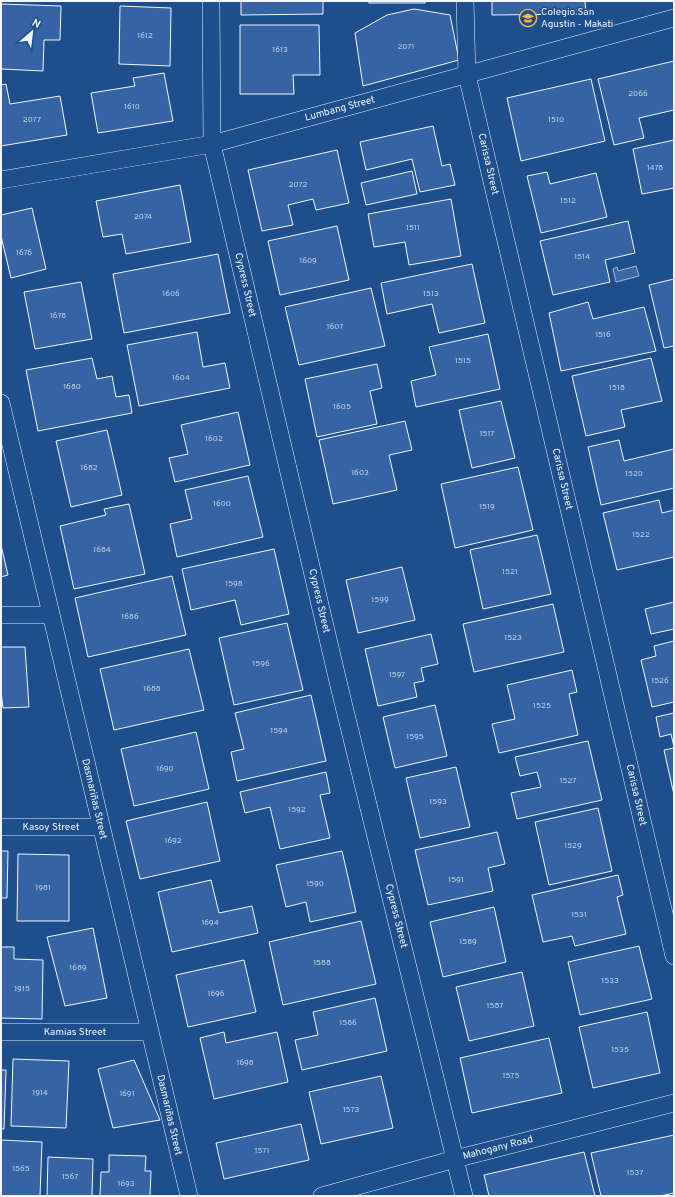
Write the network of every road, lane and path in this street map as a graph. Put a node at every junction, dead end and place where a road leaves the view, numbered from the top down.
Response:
1 (211, 1) edge
2 (465, 1) edge
3 (674, 18) edge
4 (467, 75) junction
5 (212, 144) junction
6 (1, 180) edge
7 (1, 402) edge
8 (1, 615) edge
9 (50, 615) junction
10 (1, 827) edge
11 (101, 827) junction
12 (674, 956) edge
13 (1, 1032) edge
14 (149, 1032) junction
15 (674, 1103) edge
16 (455, 1159) junction
17 (189, 1196) edge
18 (322, 1196) edge
19 (464, 1196) edge

1 - 5 street, Cypress Street
2 - 4 street, Carissa Street
3 - 4 street, Lumbang Street
4 - 5 street, Lumbang Street
4 - 12 street, Carissa Street
5 - 6 street, Lumbang Street
5 - 16 street, Cypress Street
7 - 9 street, Dasmariñas Street
8 - 9 street
9 - 11 street, Dasmariñas Street
10 - 11 street, Kasoy Street
11 - 14 street, Dasmariñas Street
13 - 14 street, Kamias Street
14 - 17 street, Dasmariñas Street
15 - 16 street, Mahogany Road
16 - 18 street, Mahogany Road
16 - 19 street, Cypress Street

